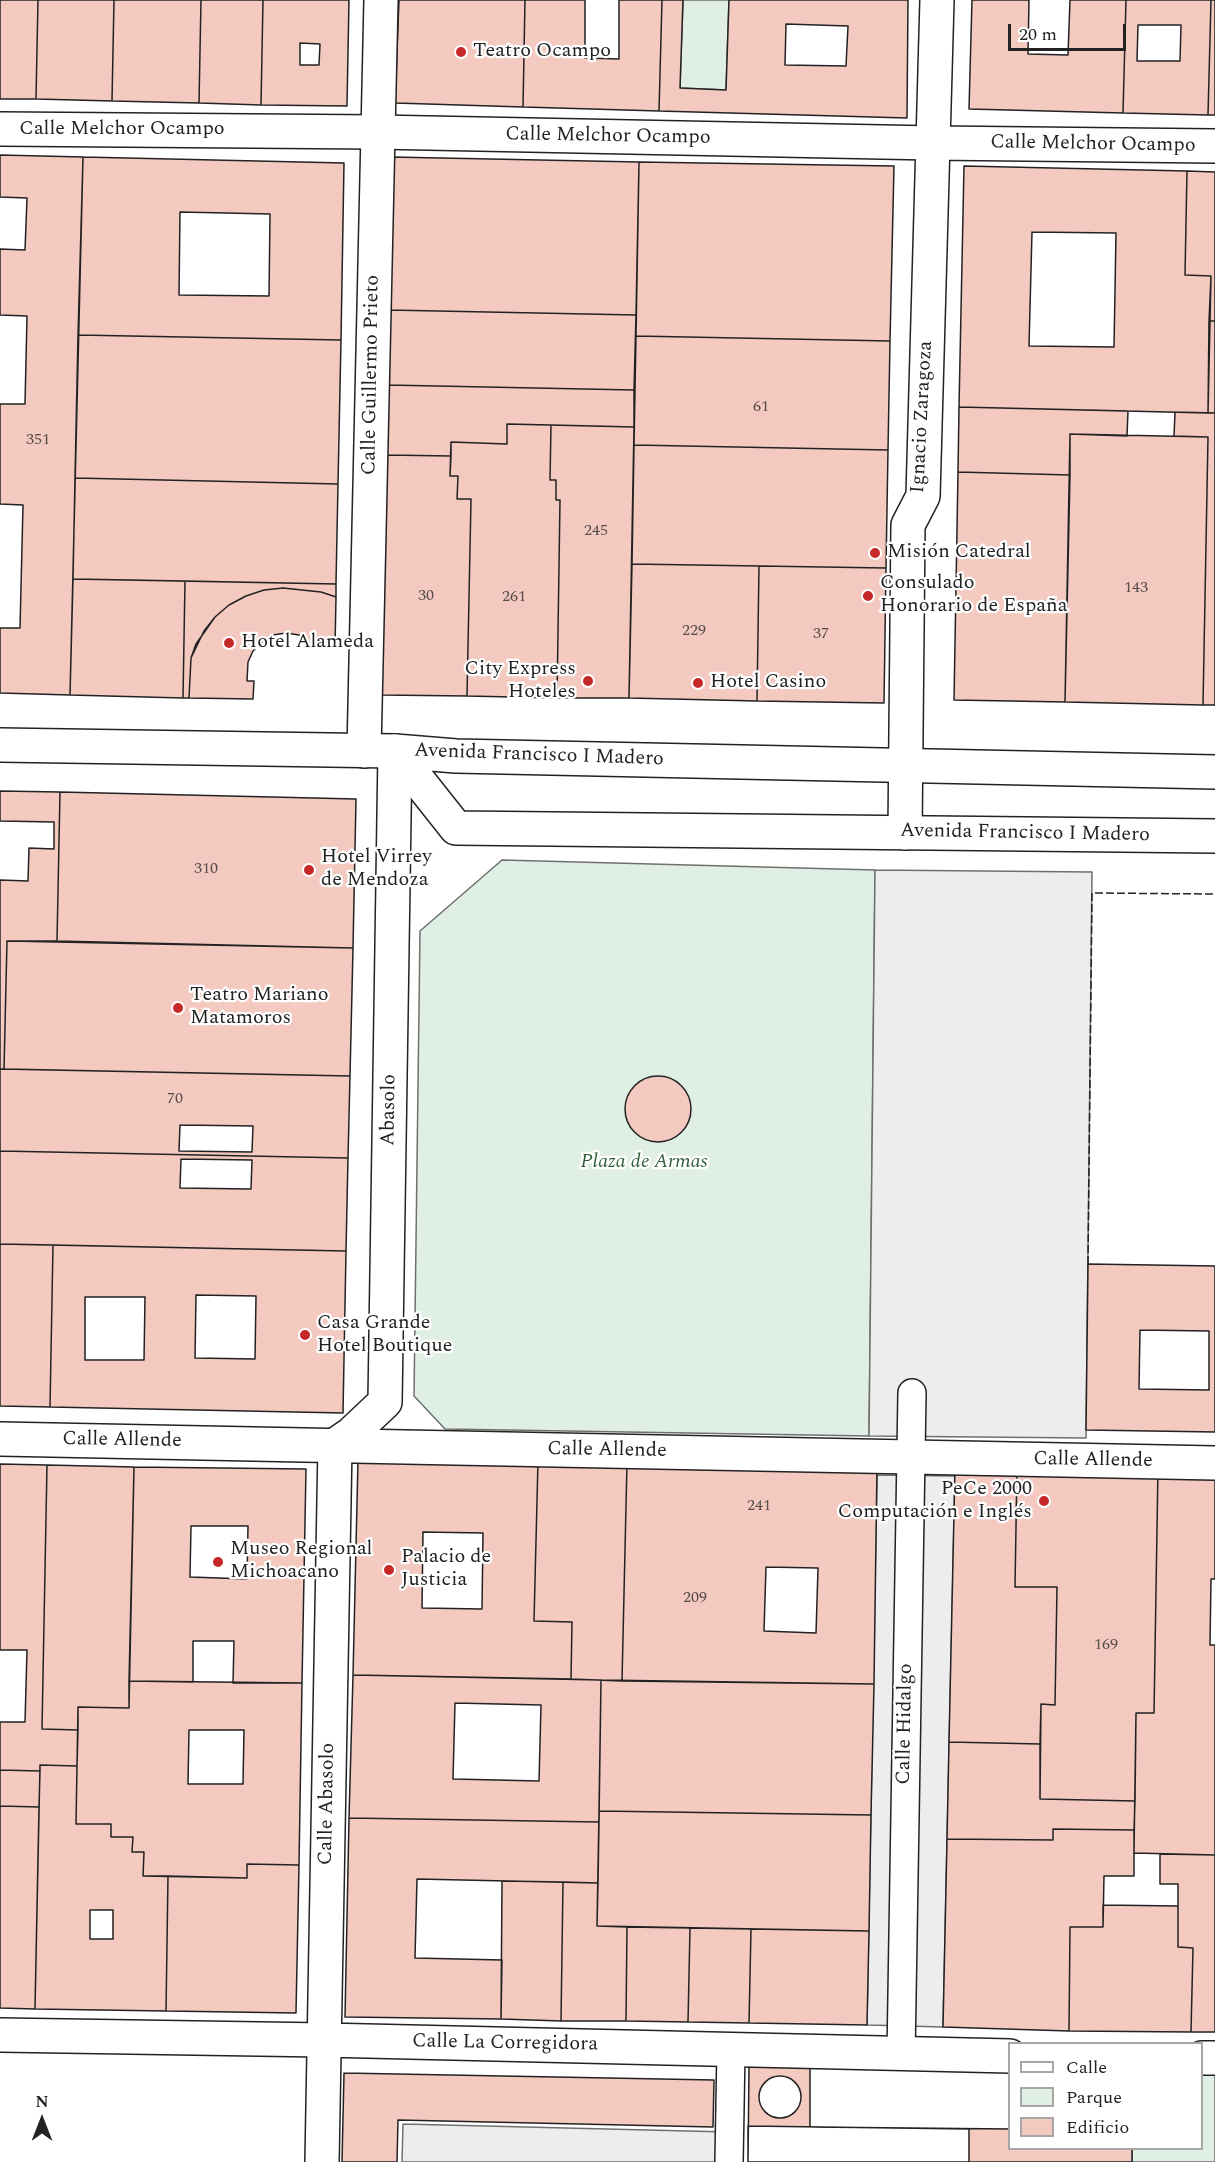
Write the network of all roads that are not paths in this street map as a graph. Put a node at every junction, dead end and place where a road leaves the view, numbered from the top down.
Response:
1 (381, 0) edge
2 (937, 0) edge
3 (0, 129) edge
4 (377, 132) junction
5 (933, 143) junction
6 (1215, 146) edge
7 (0, 746) edge
8 (380, 751) junction
9 (906, 765) junction
10 (1215, 772) edge
11 (905, 833) junction
12 (1215, 836) edge
13 (912, 1393) dead end
14 (0, 1439) edge
15 (335, 1446) junction
16 (910, 1457) junction
17 (1215, 1463) edge
18 (0, 2035) edge
19 (324, 2040) junction
20 (731, 2050) junction
21 (901, 2055) junction
22 (1008, 2056) edge
23 (322, 2162) edge
24 (729, 2162) edge

1 - 4 street, Calle Guillermo Prieto
2 - 5 street, Ignacio Zaragoza
3 - 4 street, Calle Melchor Ocampo
4 - 5 street, Calle Melchor Ocampo
4 - 8 street, Calle Guillermo Prieto
5 - 6 street, Calle Melchor Ocampo
5 - 9 street, Ignacio Zaragoza
7 - 8 street
8 - 9 street, Avenida Francisco I Madero
8 - 11 street, Avenida Francisco I Madero
8 - 15 street, Abasolo
9 - 10 street, Avenida Francisco I Madero
9 - 11 street, Ignacio Zaragoza
11 - 12 street, Avenida Francisco I Madero
13 - 16 street, Calle Hidalgo
14 - 15 street, Calle Allende
15 - 16 street, Calle Allende
15 - 19 street, Calle Abasolo
16 - 17 street, Calle Allende
16 - 21 street, Calle Hidalgo
18 - 19 street, Calle La Corregidora
19 - 20 street, Calle La Corregidora
19 - 23 street, Calle Abasolo
20 - 21 street, Calle La Corregidora
20 - 24 street
21 - 22 street, Calle La Corregidora

